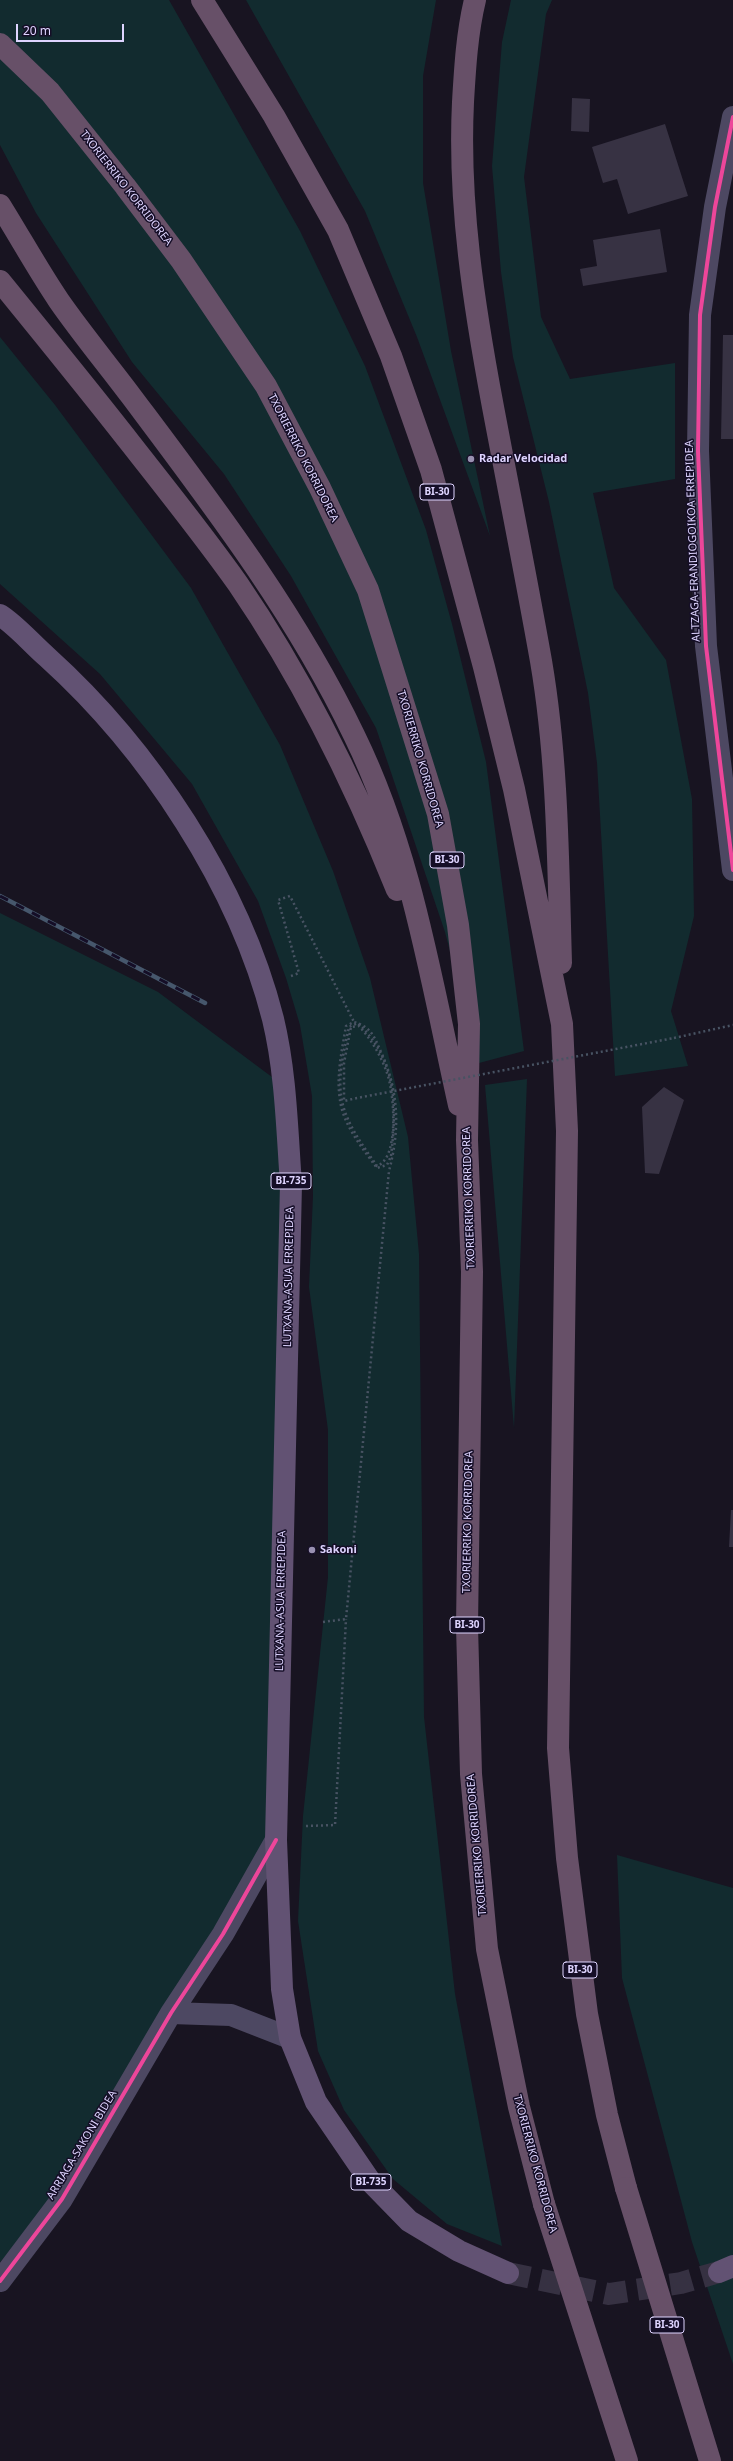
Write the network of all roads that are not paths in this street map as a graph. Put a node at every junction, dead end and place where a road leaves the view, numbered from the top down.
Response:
1 (202, 0) edge
2 (475, 0) edge
3 (0, 44) edge
4 (733, 117) edge
5 (0, 205) edge
6 (0, 281) edge
7 (0, 615) edge
8 (733, 870) edge
9 (432, 974) junction
10 (562, 1024) junction
11 (467, 1140) junction
12 (276, 1833) junction
13 (171, 2013) junction
14 (290, 2038) junction
15 (508, 2272) tunnel mouth
16 (0, 2281) edge
17 (627, 2461) edge
18 (710, 2461) edge

1 - 10 highway, BI-30
2 - 10 highway
3 - 11 highway, TXORIERRIKO KORRIDOREA / BI-30
4 - 8 street, ALTZAGA-ERANDIOGOIKOA ERREPIDEA
5 - 9 highway
6 - 9 highway
7 - 12 main road, LUTXANA-ASUA ERREPIDEA / BI-735
9 - 11 highway
10 - 18 highway, BI-30, bridge
11 - 17 highway, TXORIERRIKO KORRIDOREA / BI-30, bridge
12 - 13 street, ARRIAGA-SAKONI BIDEA
12 - 14 main road, BI-735
13 - 14 street
13 - 16 street, ARRIAGA-SAKONI BIDEA
14 - 15 main road, BI-735

